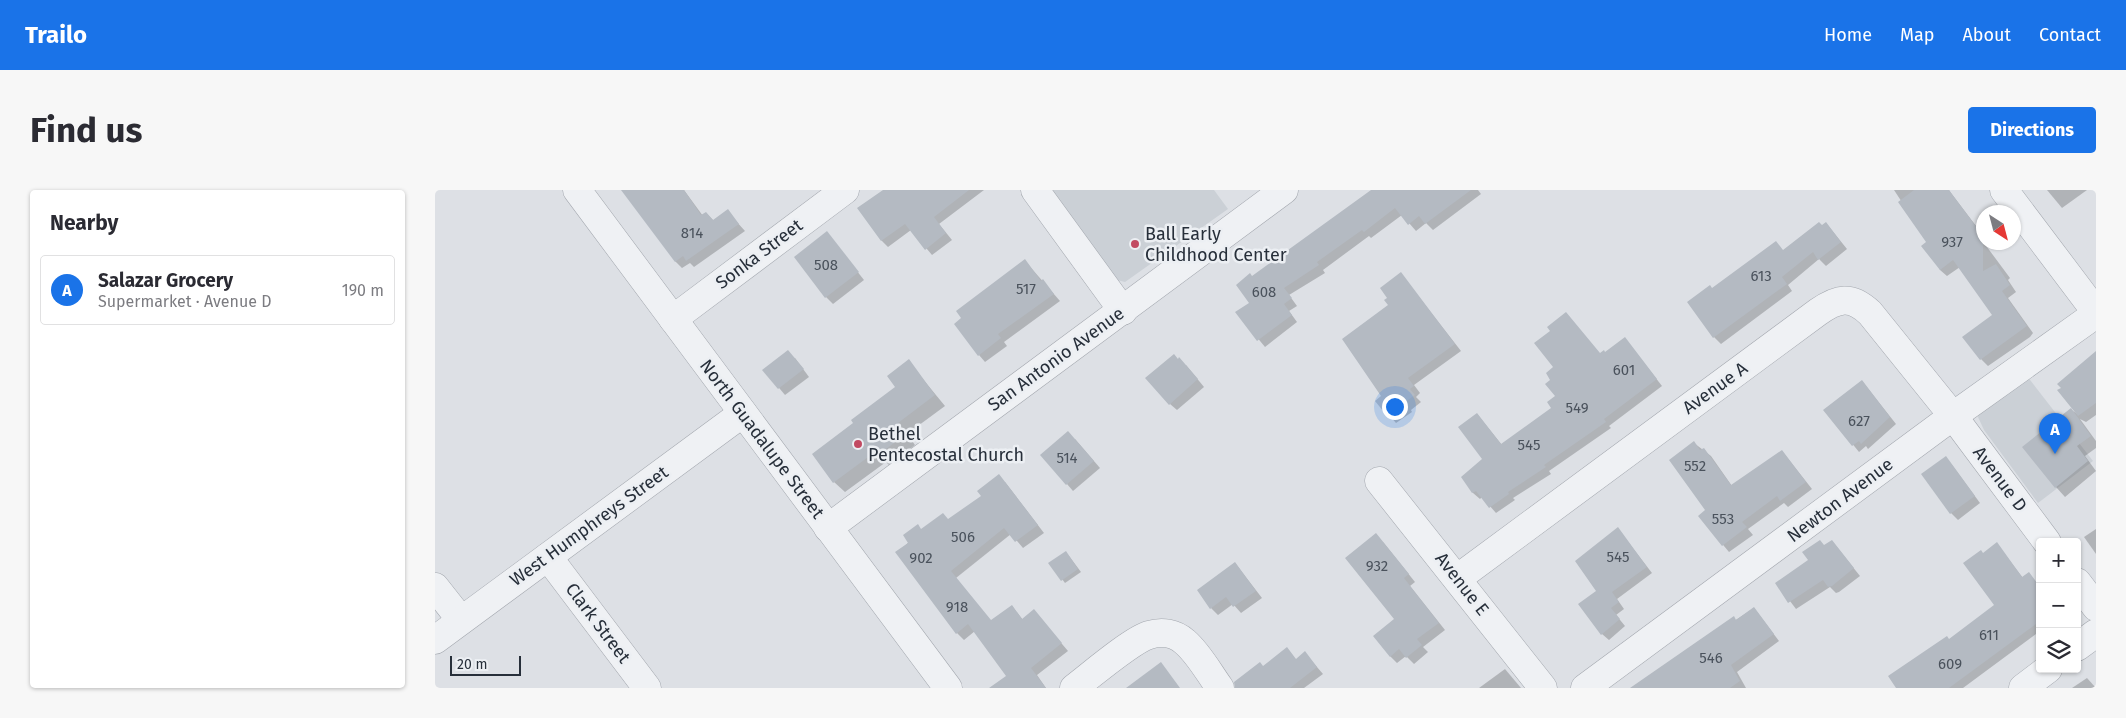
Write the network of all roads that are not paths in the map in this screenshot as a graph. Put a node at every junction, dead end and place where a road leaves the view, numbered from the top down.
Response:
1 (577, 190) edge
2 (845, 190) edge
3 (1035, 190) edge
4 (1284, 190) edge
5 (2004, 190) edge
6 (1123, 311) junction
7 (2096, 313) edge
8 (673, 319) junction
9 (743, 412) junction
10 (1953, 416) junction
11 (1379, 481) dead end
12 (828, 528) junction
13 (2044, 538) edge
14 (548, 557) junction
15 (1458, 578) junction
16 (2078, 583) edge
17 (435, 586) edge
18 (2096, 607) edge
19 (461, 620) junction
20 (2096, 633) edge
21 (435, 640) edge
22 (2081, 644) edge
23 (2043, 673) edge
24 (647, 688) edge
25 (948, 688) edge
26 (1074, 688) edge
27 (1220, 688) edge
28 (1543, 688) edge
29 (1585, 688) edge
30 (2023, 688) edge

1 - 8 street, North Guadalupe Street
2 - 8 street, Sonka Street
3 - 6 street
4 - 6 street, San Antonio Avenue
5 - 7 street
6 - 12 street, San Antonio Avenue
7 - 10 street, Newton Avenue
8 - 9 street, North Guadalupe Street
9 - 12 street, North Guadalupe Street
9 - 14 street, West Humphreys Street
10 - 13 street, Avenue D
10 - 15 street, Avenue A
10 - 29 street, Newton Avenue
11 - 15 street, Avenue E
12 - 25 street, North Guadalupe Street
14 - 19 street, West Humphreys Street
14 - 24 street, Clark Street
15 - 28 street, Avenue E
16 - 18 street
17 - 19 street
19 - 21 street, West Humphreys Street
20 - 22 street
23 - 30 street
26 - 27 street

